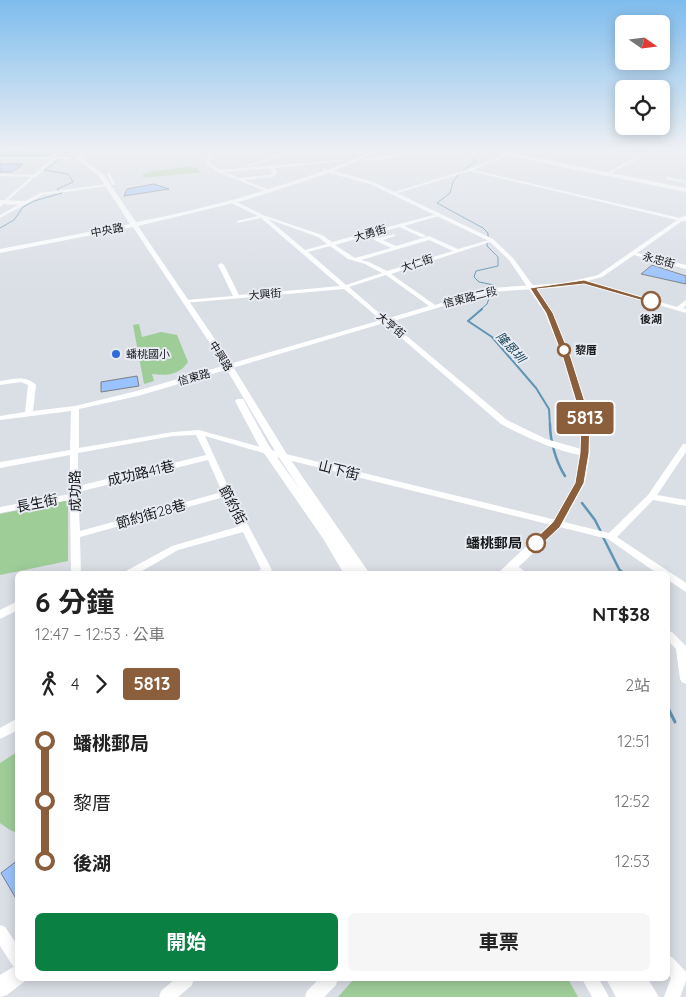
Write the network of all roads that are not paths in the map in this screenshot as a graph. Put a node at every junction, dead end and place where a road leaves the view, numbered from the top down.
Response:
1 (13, 195) edge
2 (41, 195) edge
3 (110, 195) edge
4 (252, 195) edge
5 (256, 195) edge
6 (396, 195) edge
7 (577, 195) edge
8 (233, 202) junction
9 (2, 203) edge
10 (24, 203) junction
11 (437, 215) junction
12 (262, 216) junction
13 (0, 217) edge
14 (684, 219) edge
15 (239, 222) dead end
16 (129, 223) junction
17 (399, 225) junction
18 (366, 234) junction
19 (393, 235) dead end
20 (422, 236) dead end
21 (378, 240) junction
22 (491, 240) junction
23 (332, 244) junction
24 (143, 246) junction
25 (0, 247) edge
26 (396, 248) junction
27 (456, 250) junction
28 (0, 251) edge
29 (303, 252) junction
30 (632, 253) junction
31 (357, 259) junction
32 (220, 265) dead end
33 (686, 267) edge
34 (386, 273) junction
35 (584, 282) junction
36 (344, 287) junction
37 (533, 288) junction
38 (237, 297) junction
39 (186, 302) junction
40 (686, 302) edge
41 (434, 307) junction
42 (678, 309) junction
43 (686, 311) edge
44 (385, 321) junction
45 (225, 368) junction
46 (0, 383) edge
47 (75, 408) junction
48 (30, 414) junction
49 (0, 418) edge
50 (199, 432) junction
51 (686, 446) edge
52 (75, 452) junction
53 (269, 452) junction
54 (584, 453) junction
55 (283, 456) junction
56 (209, 457) junction
57 (0, 465) edge
58 (74, 493) junction
59 (227, 493) junction
60 (651, 497) junction
61 (686, 502) edge
62 (0, 510) edge
63 (557, 524) junction
64 (246, 528) junction
65 (76, 535) junction
66 (605, 535) junction
67 (76, 571) edge
68 (134, 571) edge
69 (265, 571) edge
70 (349, 571) edge
71 (362, 571) edge
72 (513, 571) edge
73 (661, 571) edge
74 (670, 577) edge
75 (686, 588) edge
76 (15, 607) edge
77 (0, 615) edge
78 (670, 637) edge
79 (686, 679) edge
80 (15, 725) edge
81 (0, 734) edge
82 (0, 932) edge
83 (15, 956) edge
84 (670, 965) edge
85 (15, 976) edge
86 (683, 976) edge
87 (184, 981) edge
88 (328, 981) edge
89 (591, 981) edge
90 (617, 981) edge
91 (637, 981) edge
92 (0, 988) edge
93 (167, 997) edge
94 (313, 997) edge
95 (601, 997) edge
96 (628, 997) edge
97 (649, 997) edge
98 (672, 997) edge

1 - 9 street
2 - 10 street
3 - 16 street, 中興路
4 - 16 street, 中央路
5 - 8 street, 中央路
6 - 11 street
7 - 14 street
8 - 12 street, 大亨街
8 - 16 street, 中央路
9 - 10 street
10 - 13 street
11 - 17 street, 大勇街
11 - 22 street
12 - 15 street
12 - 23 street
12 - 29 street, 大亨街
14 - 30 street, 信東路二段
16 - 24 street, 中興路
16 - 25 street, 中央路
16 - 28 street, 中央路
17 - 18 street, 大勇街
17 - 20 street
18 - 21 street
18 - 23 street, 大勇街
19 - 21 street
21 - 26 street
22 - 27 street, 大仁街
22 - 37 street
23 - 29 street, 大勇街
23 - 31 street
24 - 39 street, 中興路
24 - 45 street, 中興路
26 - 27 street
26 - 31 street
27 - 34 street, 大仁街
29 - 36 street, 大亨街
30 - 33 street, 永忠街
30 - 35 street, 信東路二段
31 - 34 street
32 - 38 street
34 - 36 street, 大仁街
34 - 41 street
35 - 37 street, 信東路二段
35 - 42 street
36 - 38 street, 大興街
36 - 44 street, 大亨街
37 - 41 street, 信東路二段
37 - 54 street
38 - 39 street, 大興街
39 - 45 street, 中興路
40 - 42 street
41 - 44 street, 信東路二段
42 - 43 street
44 - 45 street, 信東路
44 - 54 street, 大亨街
45 - 47 street, 信東路
45 - 53 street, 中興路
45 - 55 street, 中興路
46 - 48 street
47 - 48 street, 信東路
47 - 52 street, 成功路
48 - 49 street, 信東路
50 - 52 street, 山下街
50 - 53 street, 山下街
50 - 56 street, 節約街
51 - 60 street
52 - 57 street, 山下街
52 - 58 street, 成功路
53 - 55 street, 山下街
53 - 70 street, 中興路
54 - 63 street
55 - 63 street, 山下街
55 - 71 street, 中興路
56 - 58 street, 成功路41巷
56 - 59 street, 節約街
58 - 62 street, 長生街
58 - 65 street, 成功路
59 - 64 street, 節約街
59 - 65 street, 節約街28巷
60 - 61 street
60 - 66 street
63 - 66 street, 山下街
63 - 72 street
64 - 68 street
64 - 69 street, 節約街
65 - 67 street, 成功路
66 - 73 street, 山下街
74 - 75 street, 山下街
76 - 77 street
78 - 79 street
80 - 81 street
82 - 83 street
84 - 86 street
85 - 92 street
86 - 98 street
87 - 93 street
88 - 94 street
89 - 95 street
90 - 96 street
91 - 97 street

